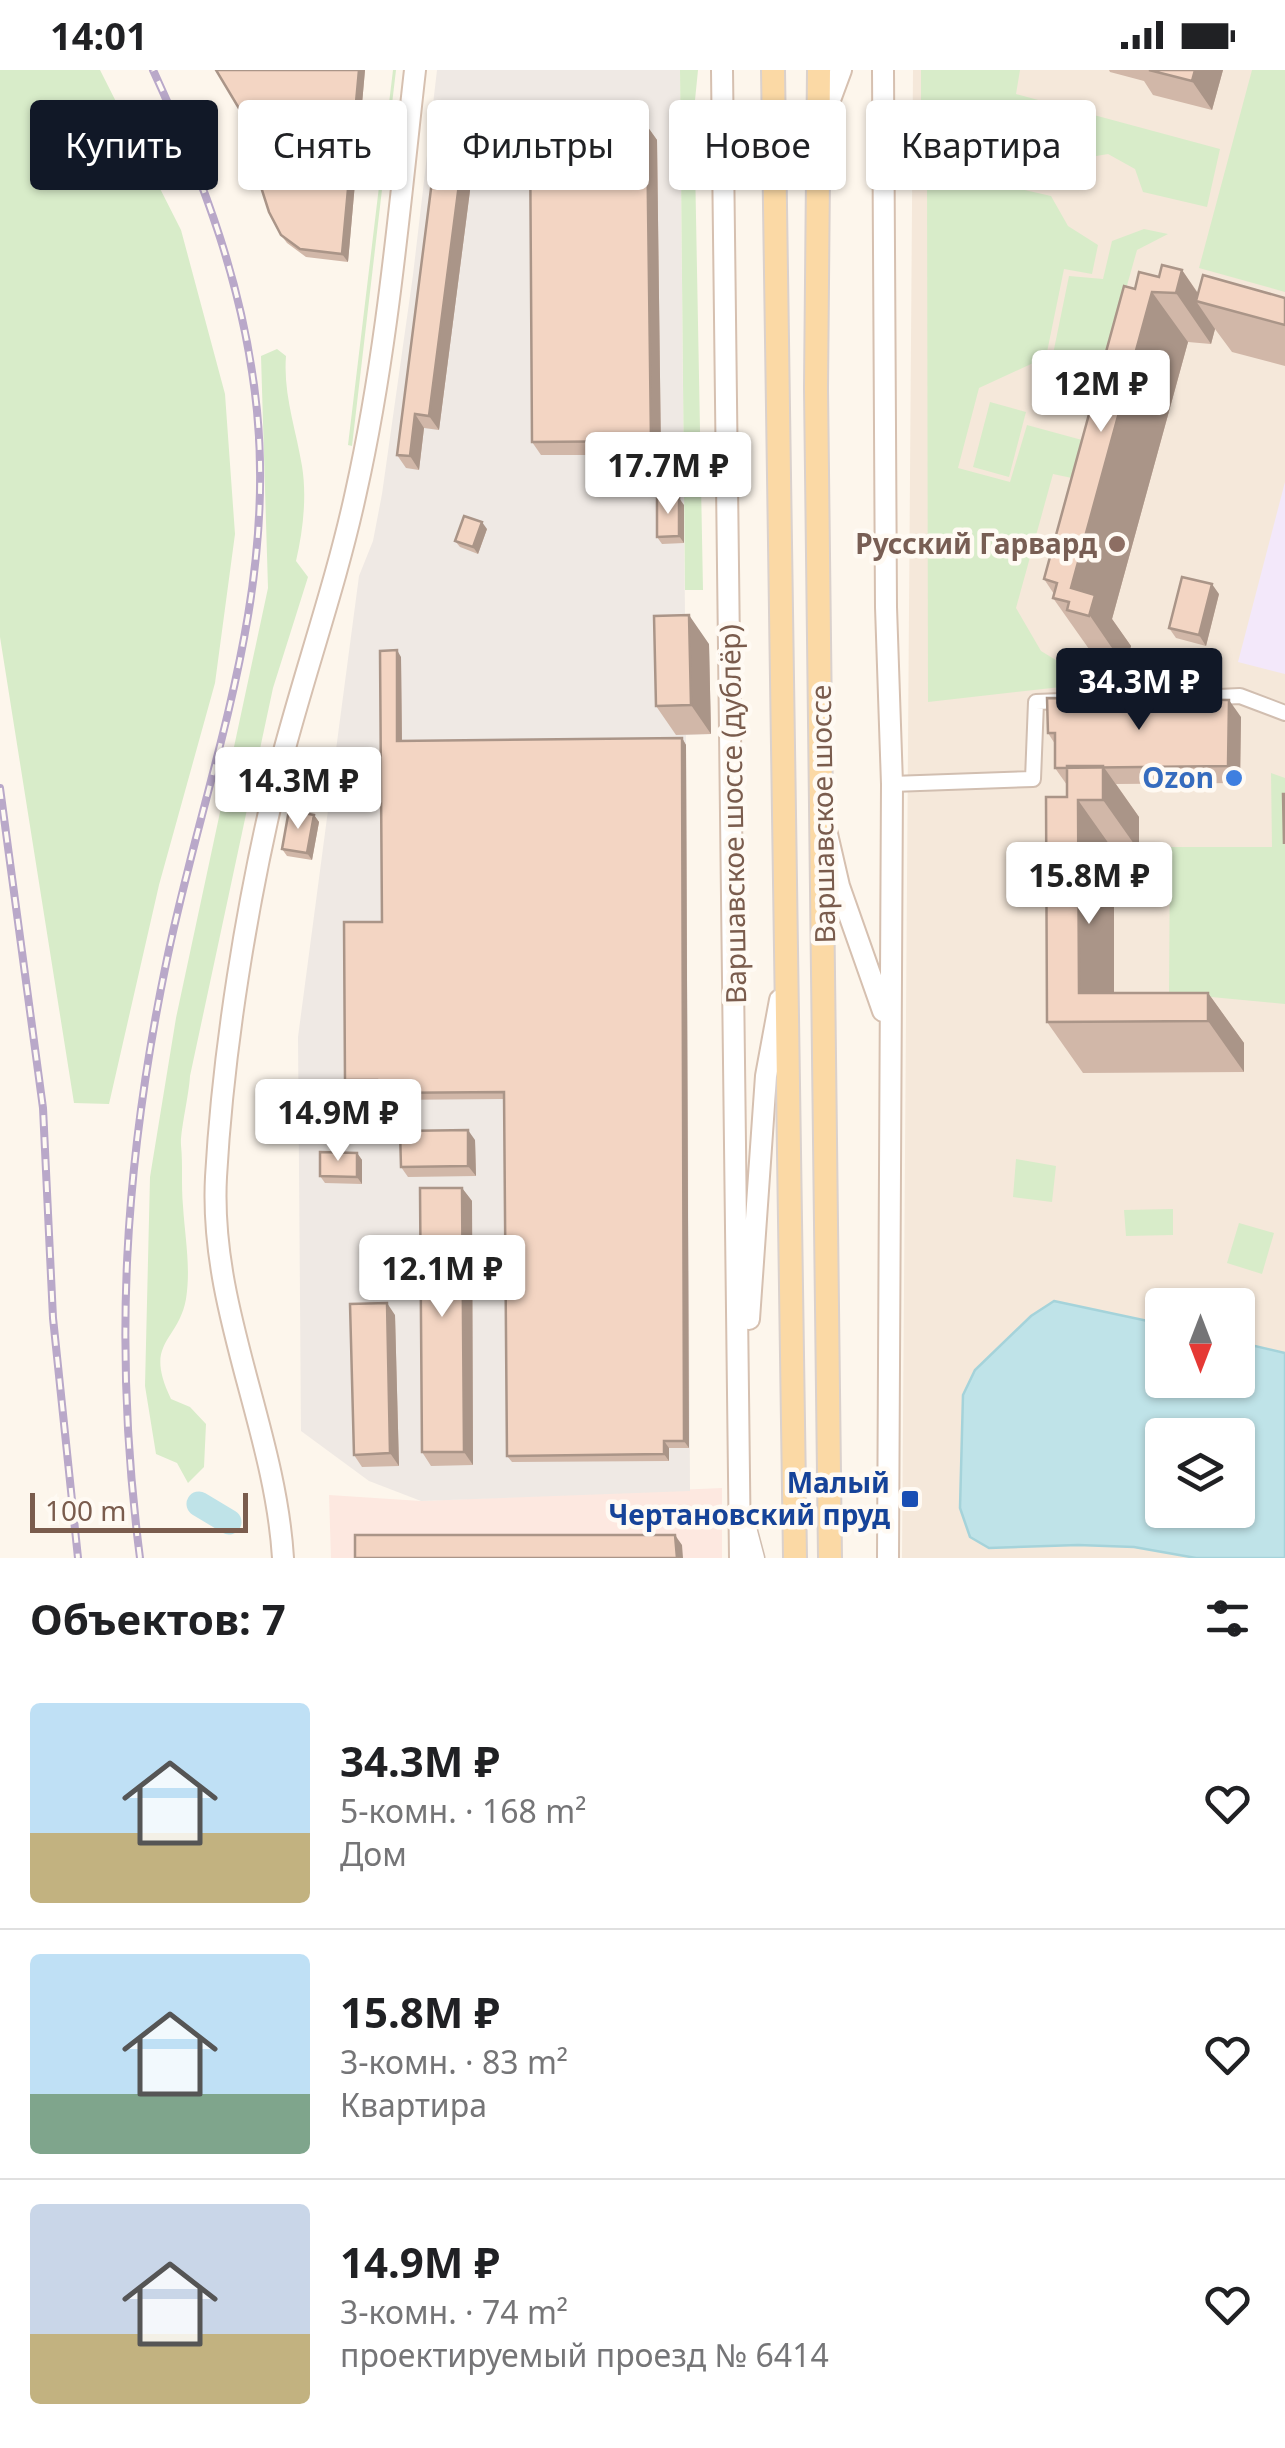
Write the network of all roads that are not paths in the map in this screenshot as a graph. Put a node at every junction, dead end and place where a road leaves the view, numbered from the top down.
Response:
1 (415, 70) edge
2 (722, 70) edge
3 (773, 70) edge
4 (818, 70) edge
5 (841, 70) edge
6 (883, 70) edge
7 (817, 100) edge
8 (830, 100) edge
9 (816, 190) edge
10 (1138, 700) edge
11 (1072, 701) edge
12 (1285, 713) edge
13 (892, 784) junction
14 (824, 817) junction
15 (786, 971) junction
16 (892, 1057) junction
17 (738, 1436) junction
18 (740, 1484) junction
19 (888, 1484) junction
20 (282, 1558) edge
21 (740, 1558) edge
22 (755, 1558) edge
23 (795, 1558) edge
24 (830, 1558) edge
25 (875, 1558) edge
26 (888, 1558) edge

1 - 20 main road
2 - 17 main road, Варшавское шоссе (дублёр)
3 - 15 main road, Варшавское шоссе
4 - 7 main road, Варшавское шоссе
5 - 8 main road
6 - 13 main road
9 - 14 main road, Варшавское шоссе
10 - 12 street
11 - 13 street
13 - 16 main road
14 - 16 main road
14 - 24 main road, Варшавское шоссе
15 - 17 main road
15 - 23 main road, Варшавское шоссе
16 - 19 main road
17 - 18 main road, Варшавское шоссе (дублёр)
18 - 21 main road, Варшавское шоссе (дублёр)
18 - 22 street
19 - 25 street
19 - 26 main road

